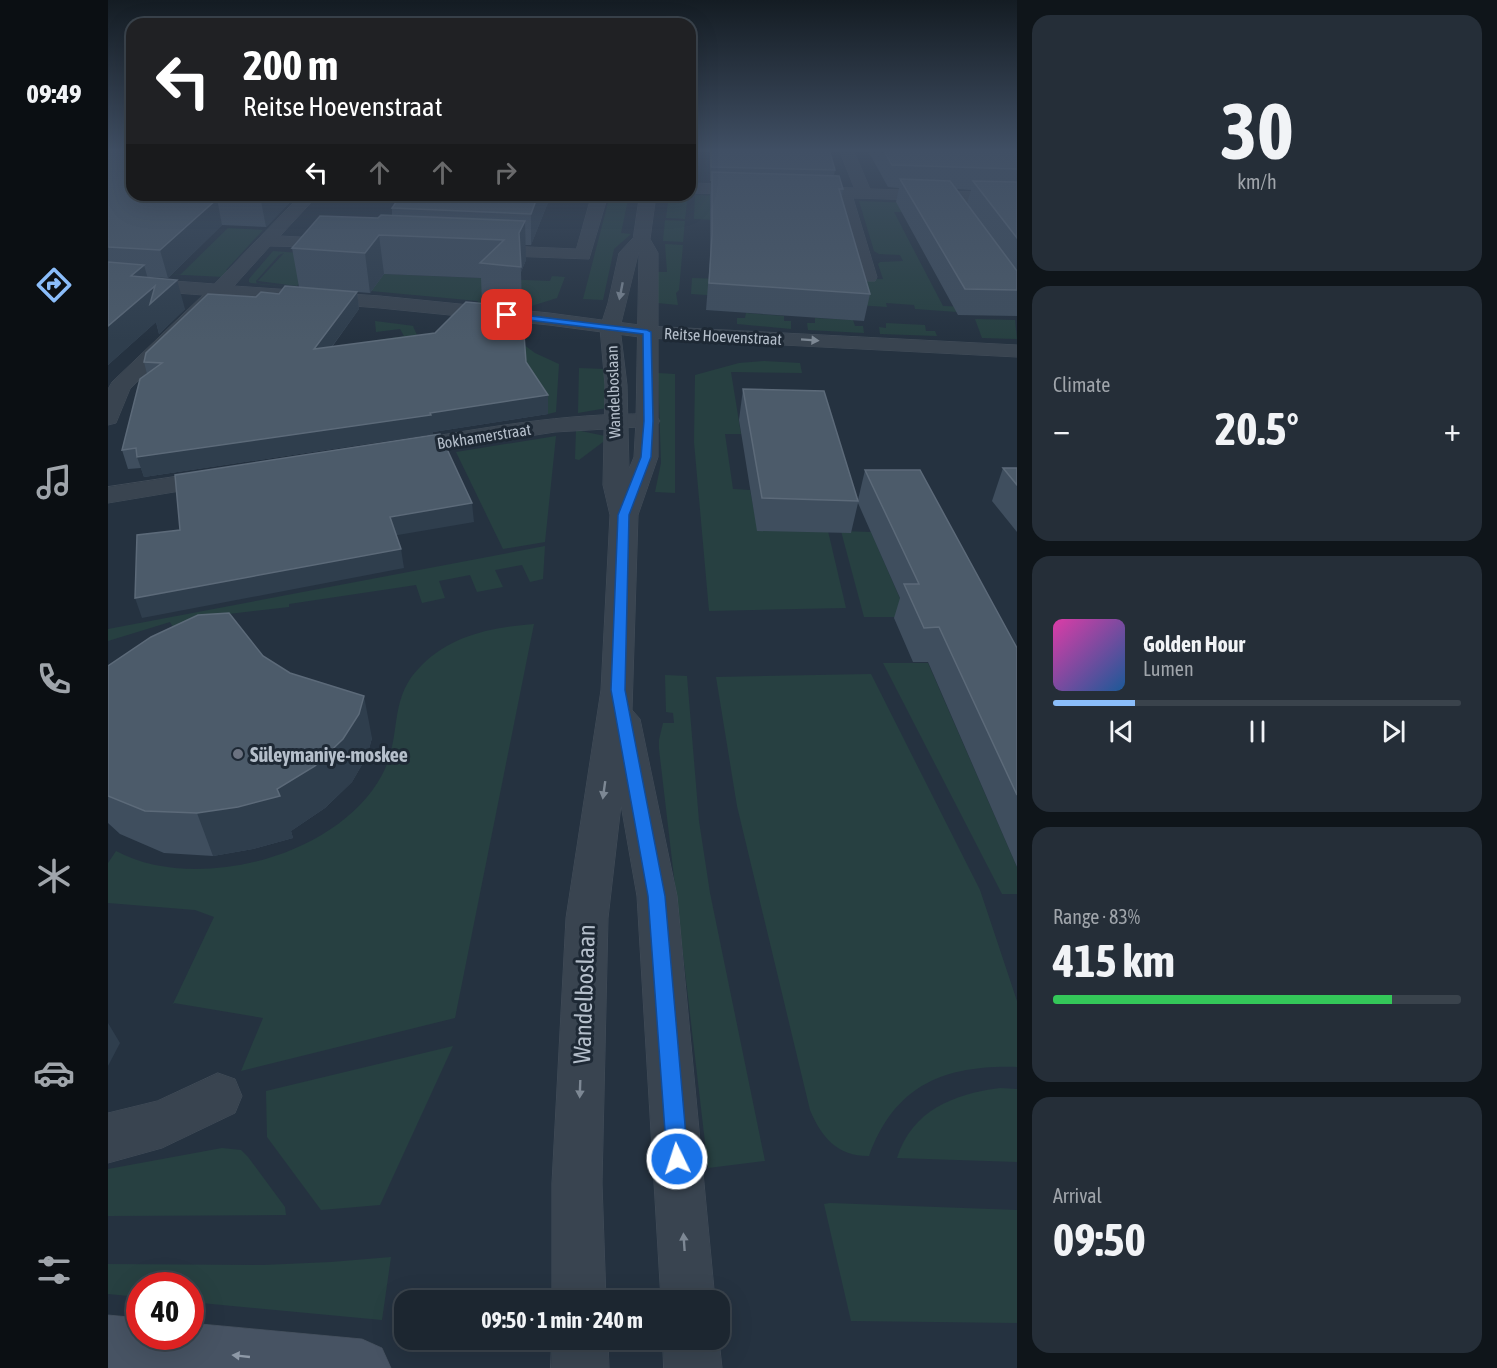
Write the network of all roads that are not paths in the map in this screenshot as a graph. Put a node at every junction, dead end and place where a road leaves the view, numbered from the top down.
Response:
1 (293, 213) edge
2 (595, 213) edge
3 (645, 213) edge
4 (850, 213) edge
5 (641, 239) junction
6 (266, 241) junction
7 (360, 245) edge
8 (466, 250) edge
9 (868, 277) edge
10 (108, 282) edge
11 (220, 289) junction
12 (610, 328) junction
13 (647, 332) junction
14 (1017, 351) edge
15 (108, 418) edge
16 (616, 419) junction
17 (648, 421) junction
18 (374, 453) edge
19 (247, 473) edge
20 (108, 495) edge
21 (624, 515) junction
22 (618, 690) junction
23 (218, 1096) dead end
24 (108, 1138) edge
25 (579, 1290) edge
26 (687, 1290) edge
27 (108, 1343) edge
28 (580, 1350) edge
29 (692, 1350) edge
30 (362, 1368) edge
31 (580, 1368) edge
32 (693, 1368) edge

1 - 6 street
2 - 8 street
3 - 5 street, Wandelboslaan
4 - 9 street
5 -> 12 street, Wandelboslaan
5 - 13 street, Wandelboslaan
6 - 7 street
6 - 11 street
10 - 11 street, Reitse Hoevenstraat
11 - 12 street, Reitse Hoevenstraat
11 - 15 street
12 - 13 street, Reitse Hoevenstraat
12 - 16 street, Wandelboslaan
13 -> 14 street, Reitse Hoevenstraat
13 - 17 street, Wandelboslaan
16 - 17 street, Bokhamerstraat
16 - 18 street, Bokhamerstraat
16 - 21 street, Wandelboslaan
17 - 21 street, Wandelboslaan
19 - 20 street
21 - 22 street, Wandelboslaan
22 -> 25 street, Wandelboslaan
26 -> 22 street, Wandelboslaan
23 - 24 street
30 -> 27 main road
28 - 31 street
29 - 32 street

